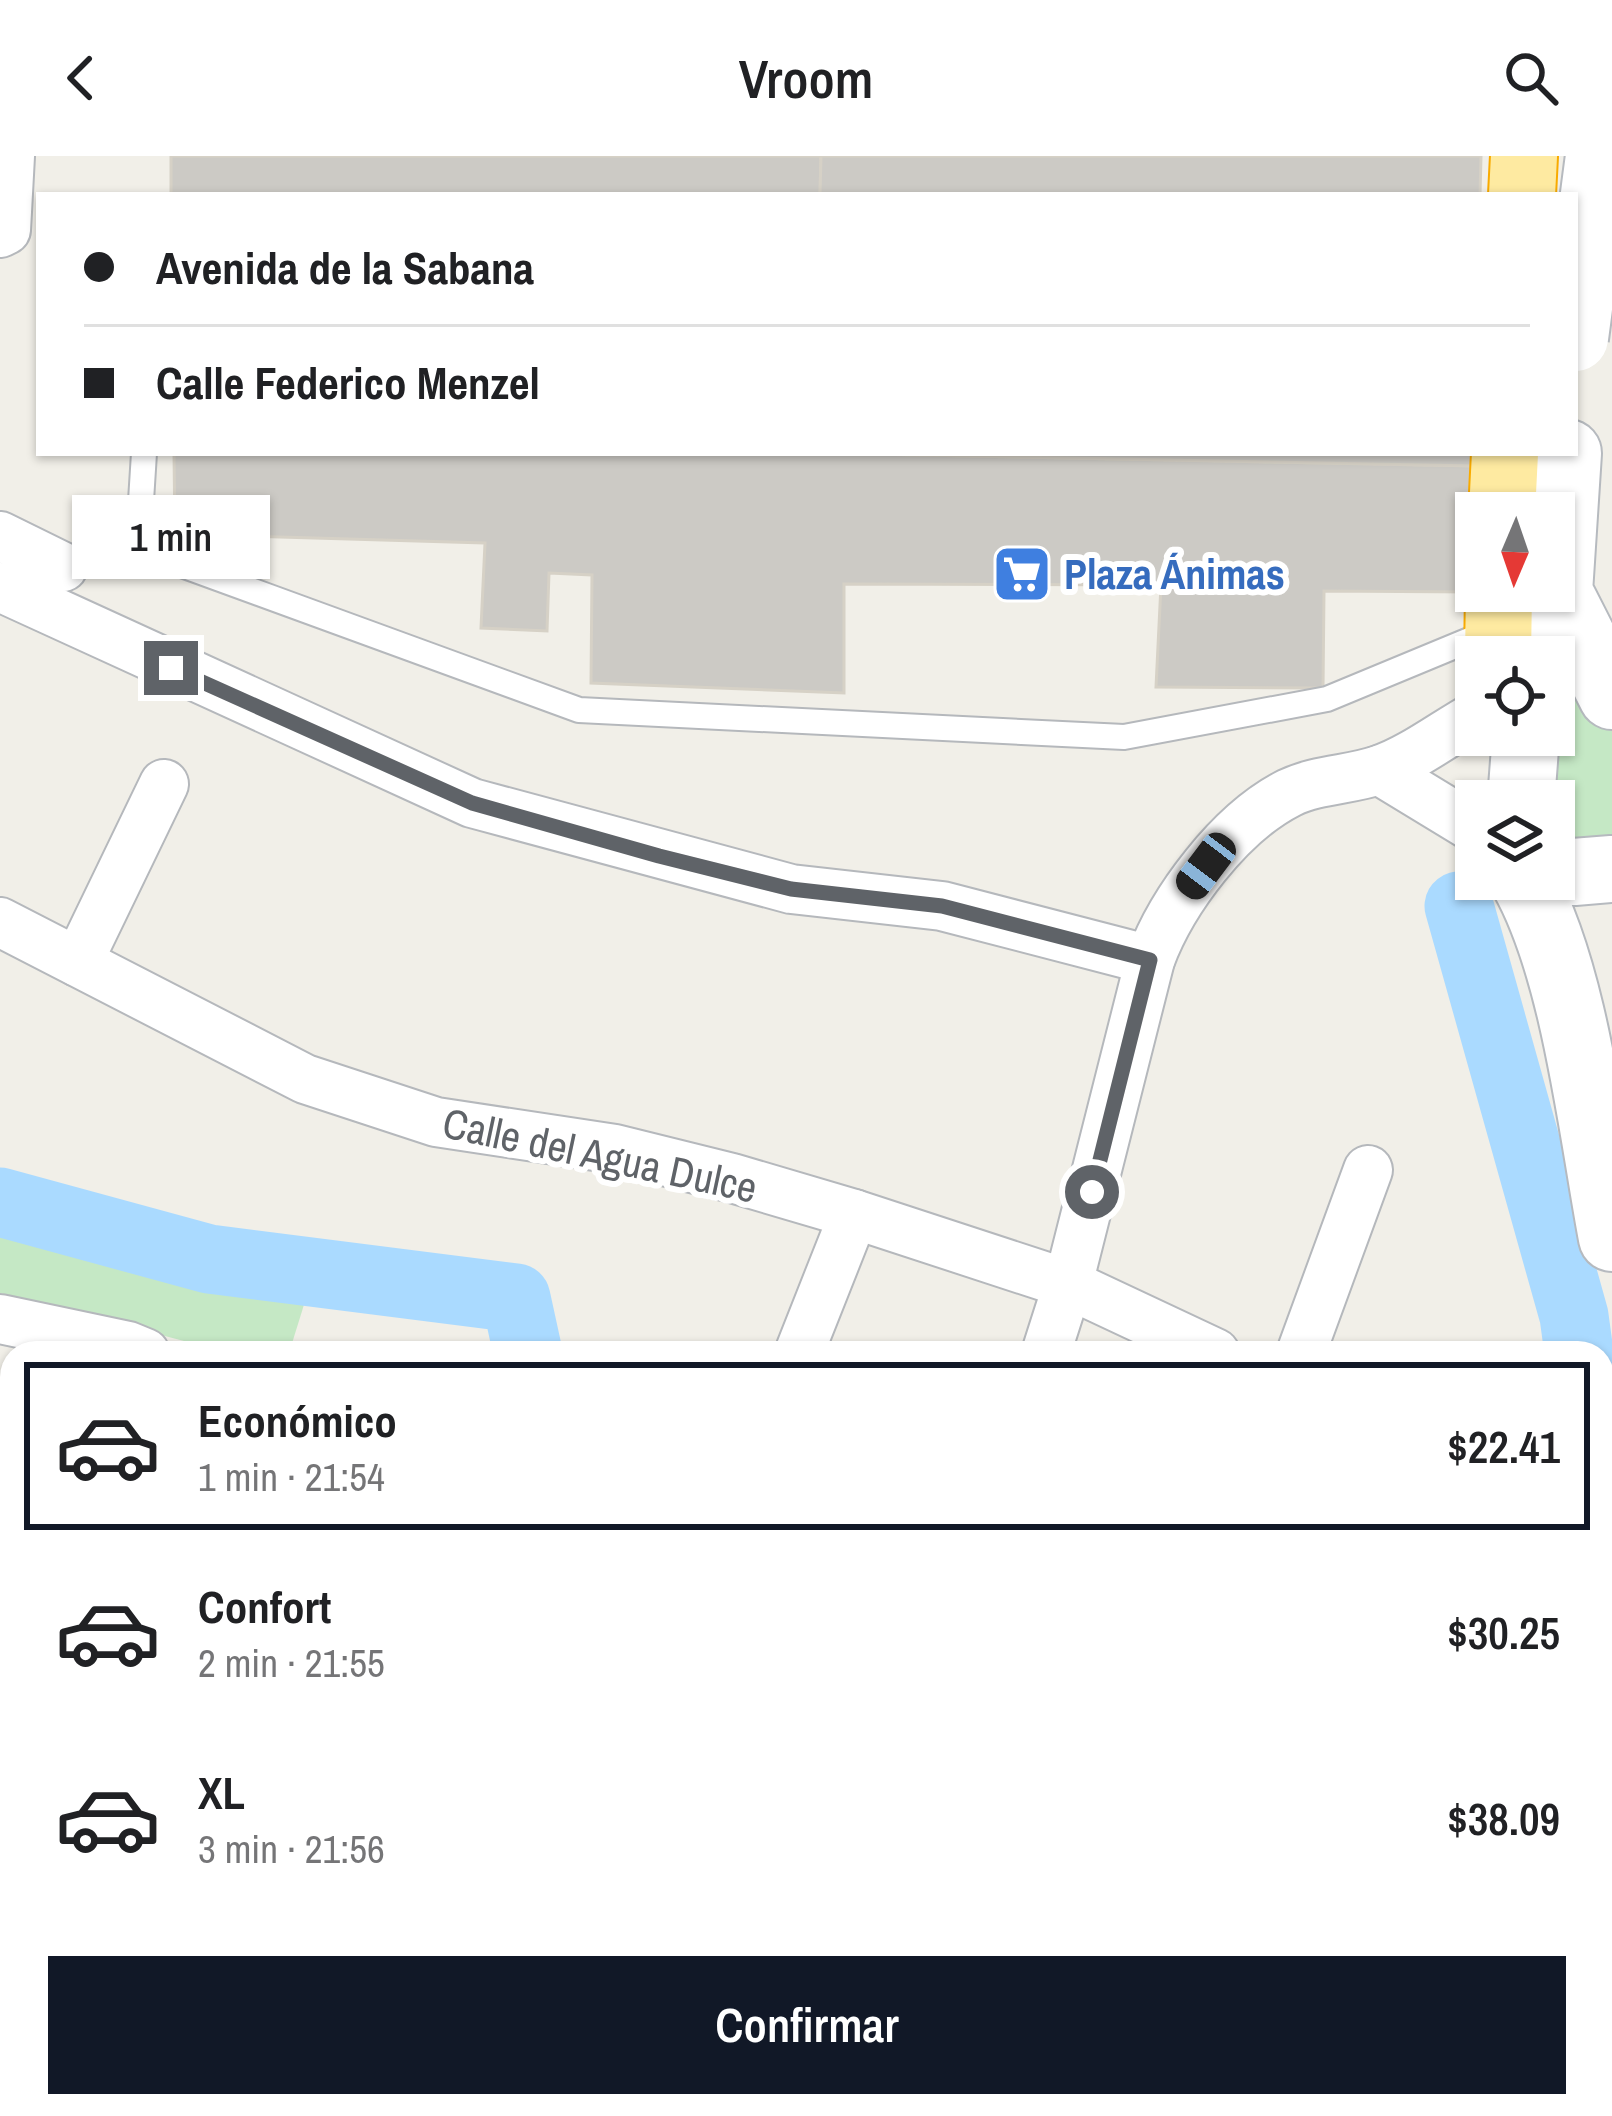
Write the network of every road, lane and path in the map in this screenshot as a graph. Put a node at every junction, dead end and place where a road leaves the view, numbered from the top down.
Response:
1 (10, 156) edge
2 (1524, 156) edge
3 (1598, 156) edge
4 (1522, 192) edge
5 (0, 233) edge
6 (1578, 237) edge
7 (1612, 239) edge
8 (1578, 314) edge
9 (144, 456) edge
10 (1505, 456) edge
11 (1567, 456) edge
12 (1510, 492) edge
13 (1557, 492) edge
14 (0, 536) edge
15 (63, 567) dead end
16 (0, 587) edge
17 (1510, 612) edge
18 (1529, 612) edge
19 (1612, 697) edge
20 (1455, 728) edge
21 (1379, 770) junction
22 (164, 784) dead end
23 (1455, 817) edge
24 (1612, 868) edge
25 (1575, 872) edge
26 (1534, 900) edge
27 (0, 922) edge
28 (1150, 960) junction
29 (79, 962) junction
30 (1368, 1170) dead end
31 (854, 1214) junction
32 (1612, 1238) edge
33 (1068, 1284) junction
34 (0, 1319) edge
35 (104, 1341) edge
36 (804, 1341) edge
37 (1050, 1341) edge
38 (1189, 1341) edge
39 (1305, 1341) edge

1 - 5 street
2 - 4 highway
3 - 8 main road, bridge
6 - 7 highway
9 - 17 lane
10 - 12 highway
11 - 13 main road
14 - 15 street
16 - 28 street
18 - 19 main road
20 - 21 street
21 - 23 street
21 - 28 street
22 - 29 street
24 - 25 main road
26 - 32 main road
27 - 29 street, Calle del Agua Dulce
28 - 33 street
29 - 31 street, Calle del Agua Dulce
30 - 39 street
31 - 33 street, Calle del Agua Dulce
31 - 36 street
33 - 37 street
33 - 38 street, Calle del Agua Dulce
34 - 35 street

